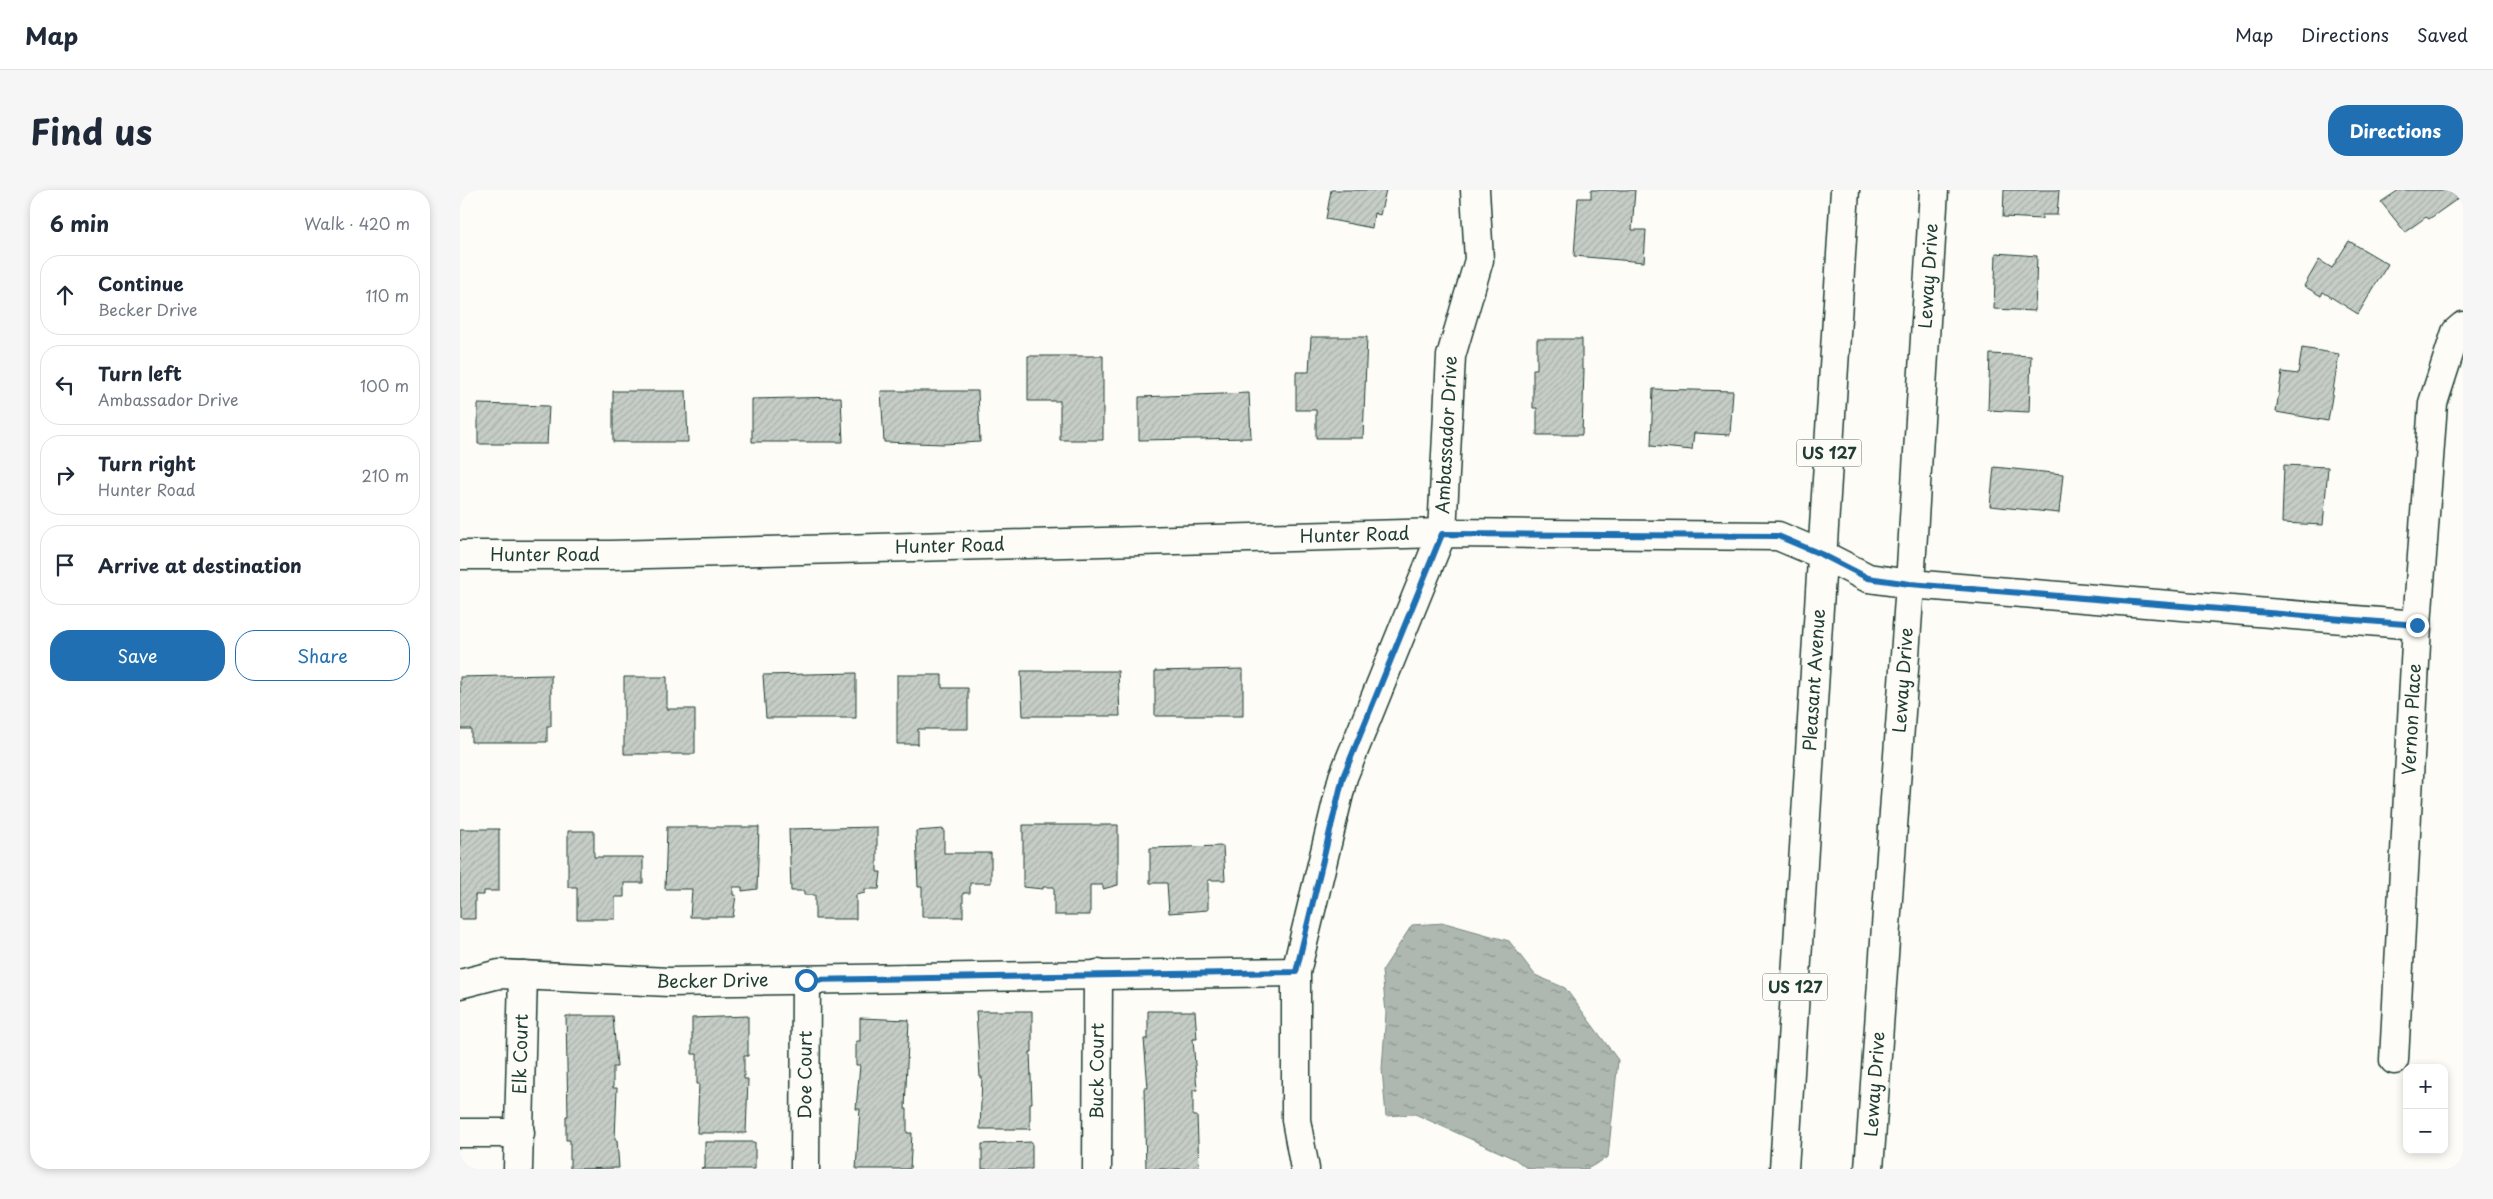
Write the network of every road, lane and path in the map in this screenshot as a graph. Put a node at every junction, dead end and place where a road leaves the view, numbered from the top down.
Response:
1 (1475, 190) edge
2 (1845, 190) edge
3 (1934, 190) edge
4 (2463, 326) edge
5 (1442, 534) junction
6 (460, 555) edge
7 (1823, 555) junction
8 (1910, 584) junction
9 (2417, 625) junction
10 (1296, 972) junction
11 (1098, 974) junction
12 (522, 975) junction
13 (806, 980) junction
14 (460, 984) edge
15 (2394, 1060) dead end
16 (460, 1133) edge
17 (520, 1133) junction
18 (518, 1169) edge
19 (805, 1169) edge
20 (1097, 1169) edge
21 (1305, 1169) edge
22 (1784, 1169) edge
23 (1869, 1169) edge

1 - 5 street, Ambassador Drive
2 - 7 street, Pleasant Avenue / US 127
3 - 8 street, Leway Drive
4 - 9 street, Vernon Place
5 - 6 street, Hunter Road
5 - 7 street, Hunter Road
5 - 10 street, Ambassador Drive
7 - 8 street, Hunter Road
7 - 22 street, Pleasant Avenue / US 127
8 - 9 street, Hunter Road
8 - 23 street, Leway Drive
9 - 15 street, Vernon Place
10 - 11 street, Becker Drive
10 - 21 street, Ambassador Drive
11 - 13 street, Becker Drive
11 - 20 street, Buck Court
12 - 13 street, Becker Drive
12 - 14 street, Becker Drive
12 - 17 street, Elk Court
13 - 19 street, Doe Court
16 - 17 street
17 - 18 street, Elk Court

